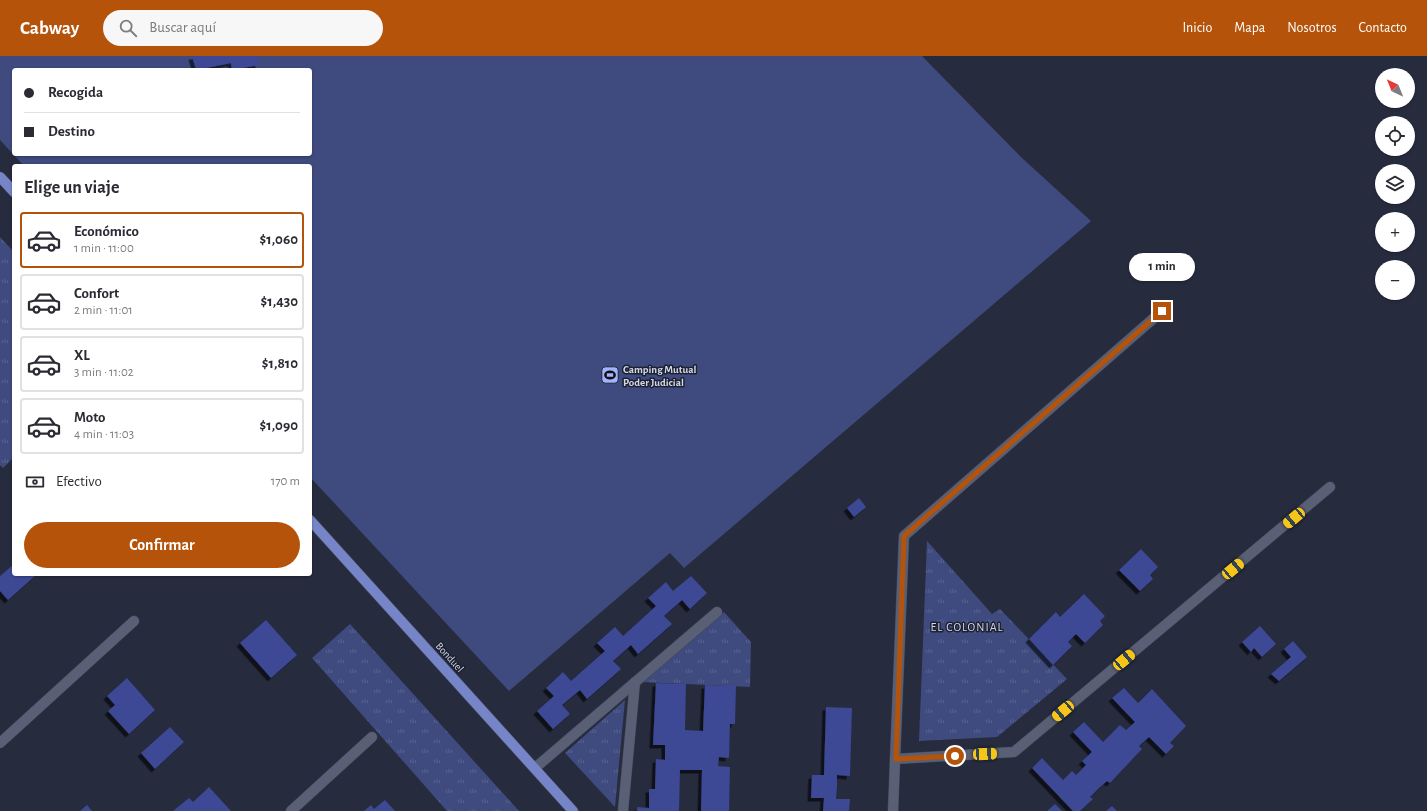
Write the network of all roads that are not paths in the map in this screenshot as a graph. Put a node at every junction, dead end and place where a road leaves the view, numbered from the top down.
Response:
1 (0, 177) edge
2 (12, 190) edge
3 (1162, 311) dead end
4 (1330, 487) dead end
5 (312, 522) edge
6 (716, 612) dead end
7 (134, 621) dead end
8 (635, 682) junction
9 (372, 737) dead end
10 (0, 743) edge
11 (896, 759) junction
12 (534, 768) junction
13 (291, 811) edge
14 (573, 811) edge
15 (623, 811) edge
16 (894, 811) edge

1 - 2 main road
3 - 11 street
4 - 11 street
5 - 12 main road, Bonduel
6 - 8 street
7 - 10 street
8 - 12 street
8 - 15 street
9 - 13 street
11 - 16 street
12 - 14 main road, Bonduel

